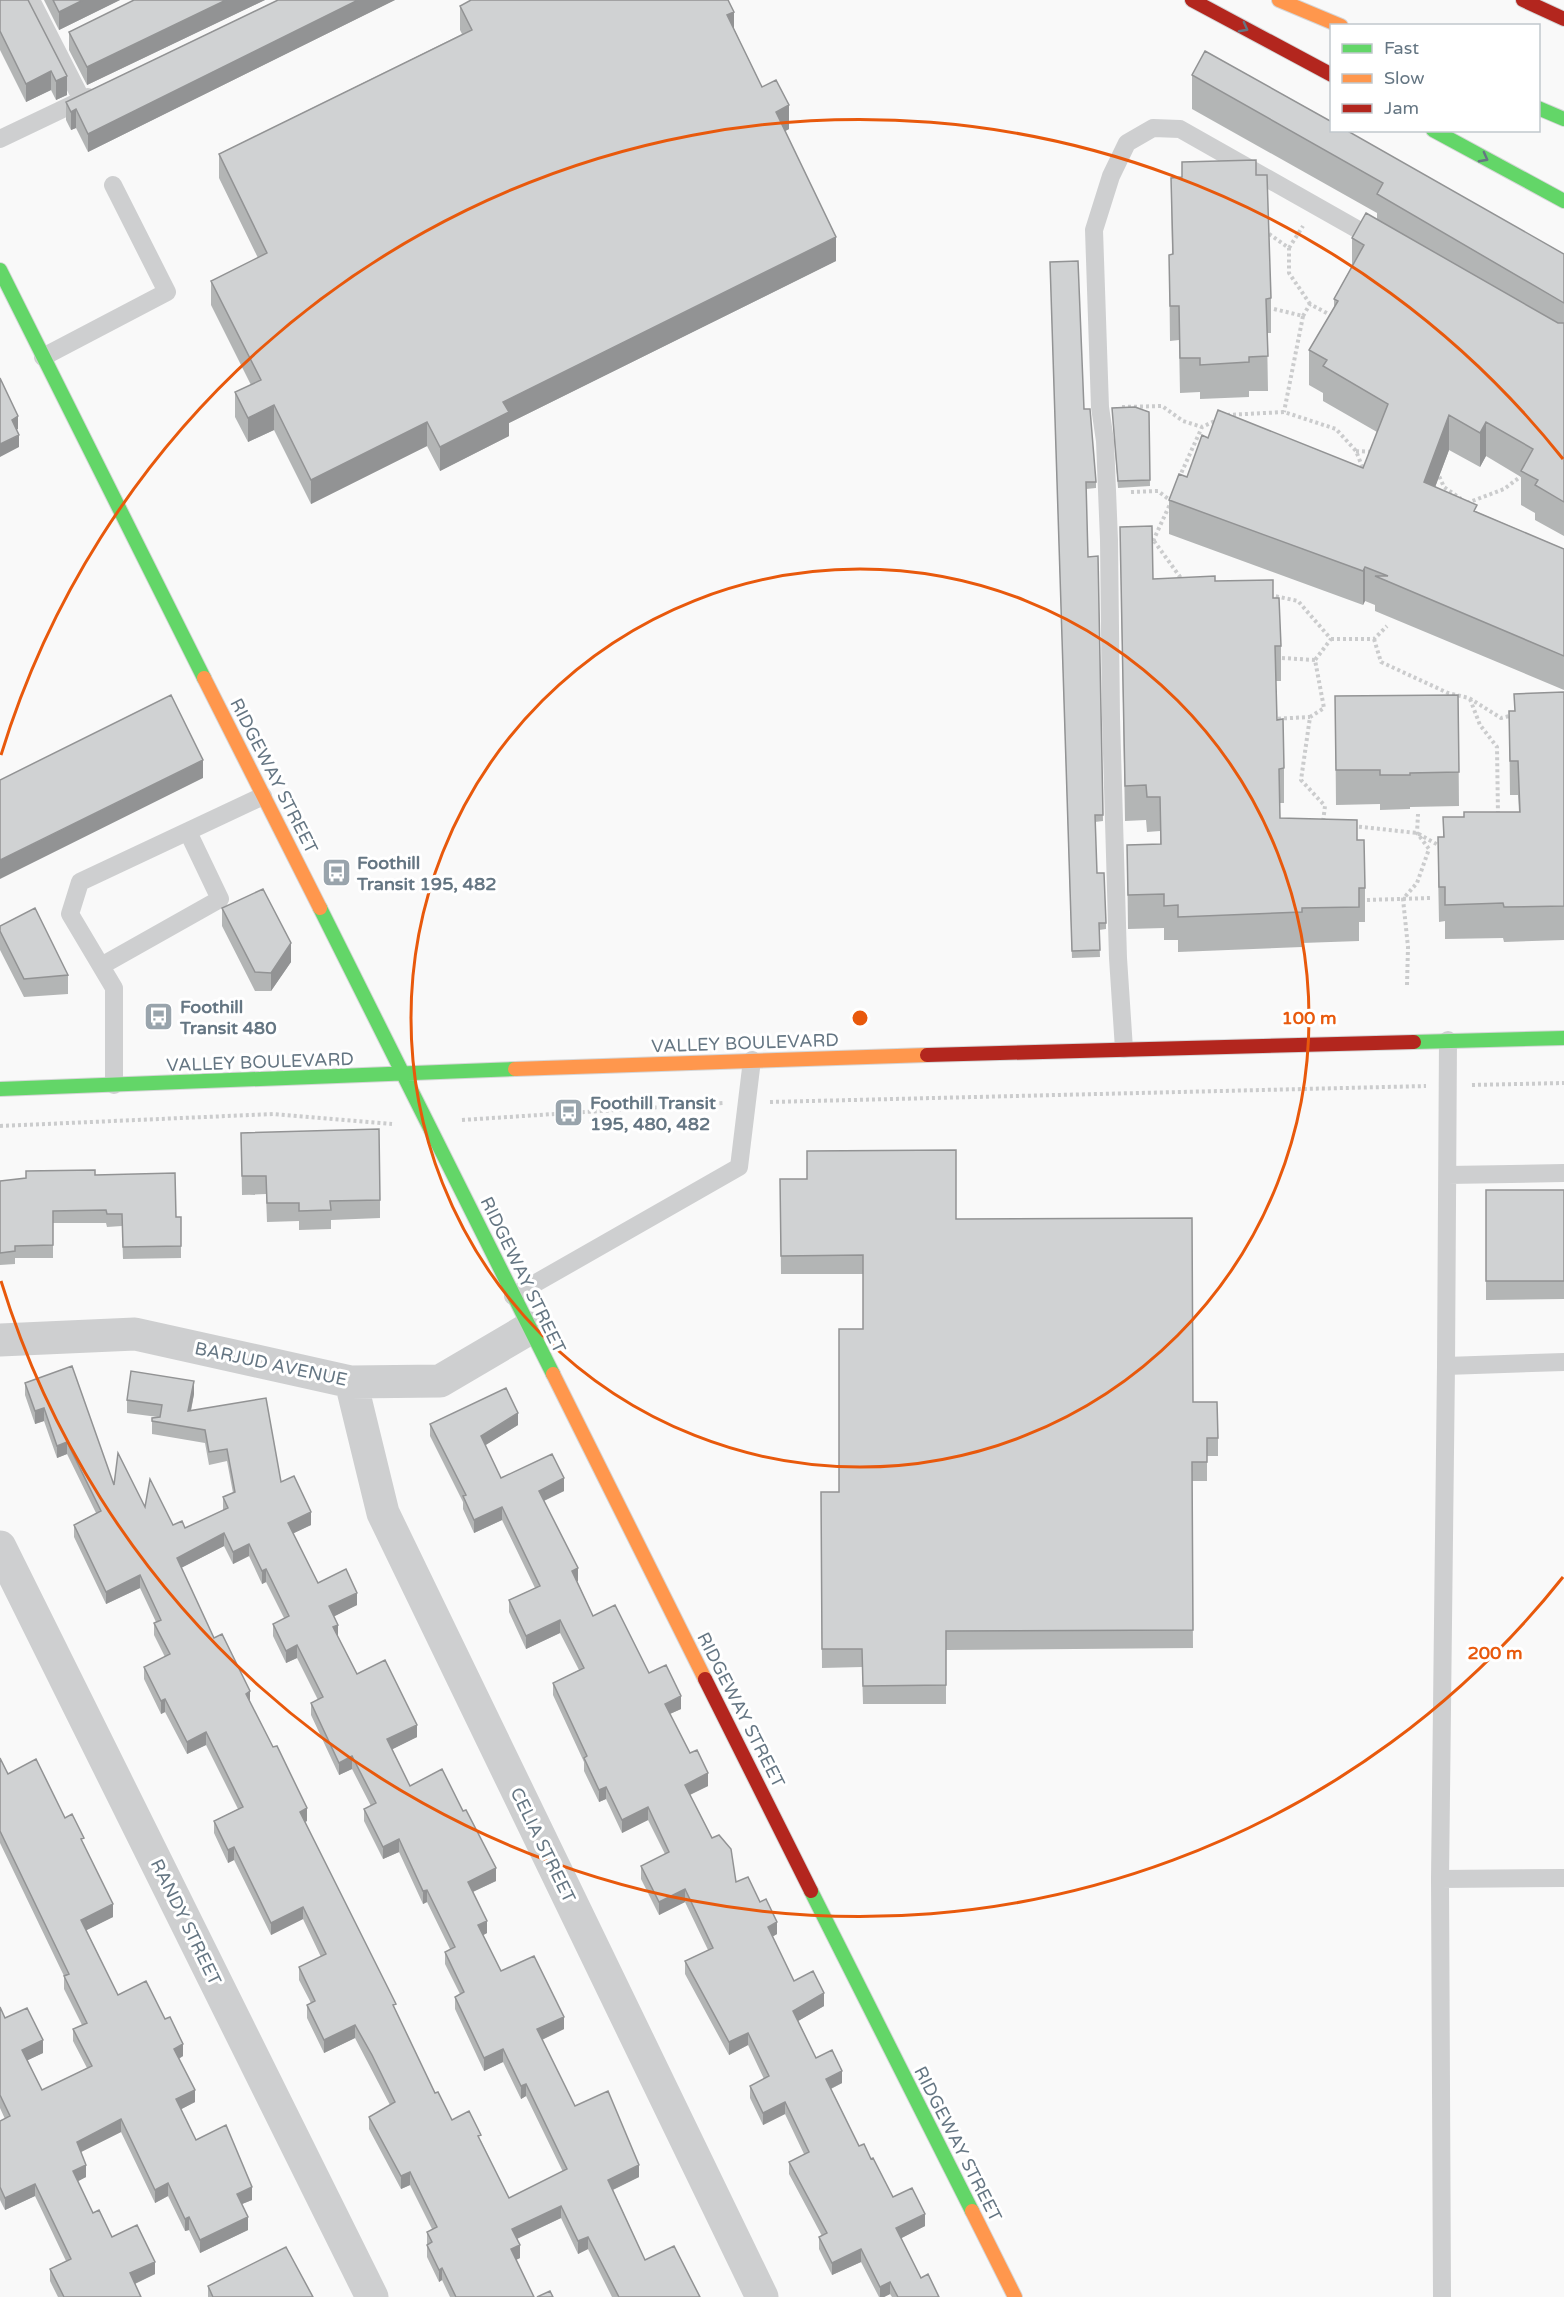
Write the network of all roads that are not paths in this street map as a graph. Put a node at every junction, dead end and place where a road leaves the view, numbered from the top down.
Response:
1 (31, 0) edge
2 (1192, 0) edge
3 (1279, 0) edge
4 (1523, 0) edge
5 (1564, 19) edge
6 (1336, 24) edge
7 (75, 35) edge
8 (54, 45) junction
9 (1330, 74) edge
10 (103, 90) edge
11 (82, 100) junction
12 (1540, 108) edge
13 (1564, 119) edge
14 (1437, 132) edge
15 (0, 139) edge
16 (113, 185) dead end
17 (1564, 201) edge
18 (1396, 251) edge
19 (0, 270) edge
20 (43, 357) junction
21 (263, 796) junction
22 (188, 832) junction
23 (101, 966) junction
24 (1564, 1038) edge
25 (1448, 1040) junction
26 (1124, 1049) junction
27 (752, 1060) junction
28 (404, 1074) junction
29 (114, 1085) junction
30 (0, 1089) edge
31 (1564, 1173) edge
32 (1448, 1175) junction
33 (513, 1296) junction
34 (530, 1328) junction
35 (0, 1340) edge
36 (1564, 1362) edge
37 (1446, 1366) junction
38 (351, 1382) junction
39 (0, 1547) edge
40 (1564, 1878) edge
41 (1440, 1879) junction
42 (372, 2297) edge
43 (762, 2297) edge
44 (1015, 2297) edge
45 (1442, 2297) edge

1 - 8 lane
2 -> 9 main road
3 - 6 main road
4 - 5 main road
7 - 8 lane
8 - 11 lane
10 - 11 lane
11 - 15 lane
12 - 13 main road
14 -> 17 main road
16 - 20 lane
18 - 26 lane
19 - 20 main road, RIDGEWAY STREET
20 - 21 main road, RIDGEWAY STREET
21 - 22 lane
21 - 28 main road, RIDGEWAY STREET
22 - 23 lane
22 - 23 lane
23 - 29 lane
24 - 25 main road, VALLEY BOULEVARD
25 - 26 main road, VALLEY BOULEVARD
25 - 32 lane
26 - 27 main road, VALLEY BOULEVARD
27 - 28 main road, VALLEY BOULEVARD
27 - 33 lane
28 - 29 main road, VALLEY BOULEVARD
28 - 33 main road, RIDGEWAY STREET
29 - 30 main road, VALLEY BOULEVARD
31 - 32 lane
32 - 37 lane
33 - 34 main road, RIDGEWAY STREET
34 - 38 street, BARJUD AVENUE
34 - 44 main road, RIDGEWAY STREET
35 - 38 street, BARJUD AVENUE
36 - 37 lane
37 - 41 lane
38 - 43 street, CELIA STREET
39 - 42 street, RANDY STREET
40 - 41 lane
41 - 45 lane

